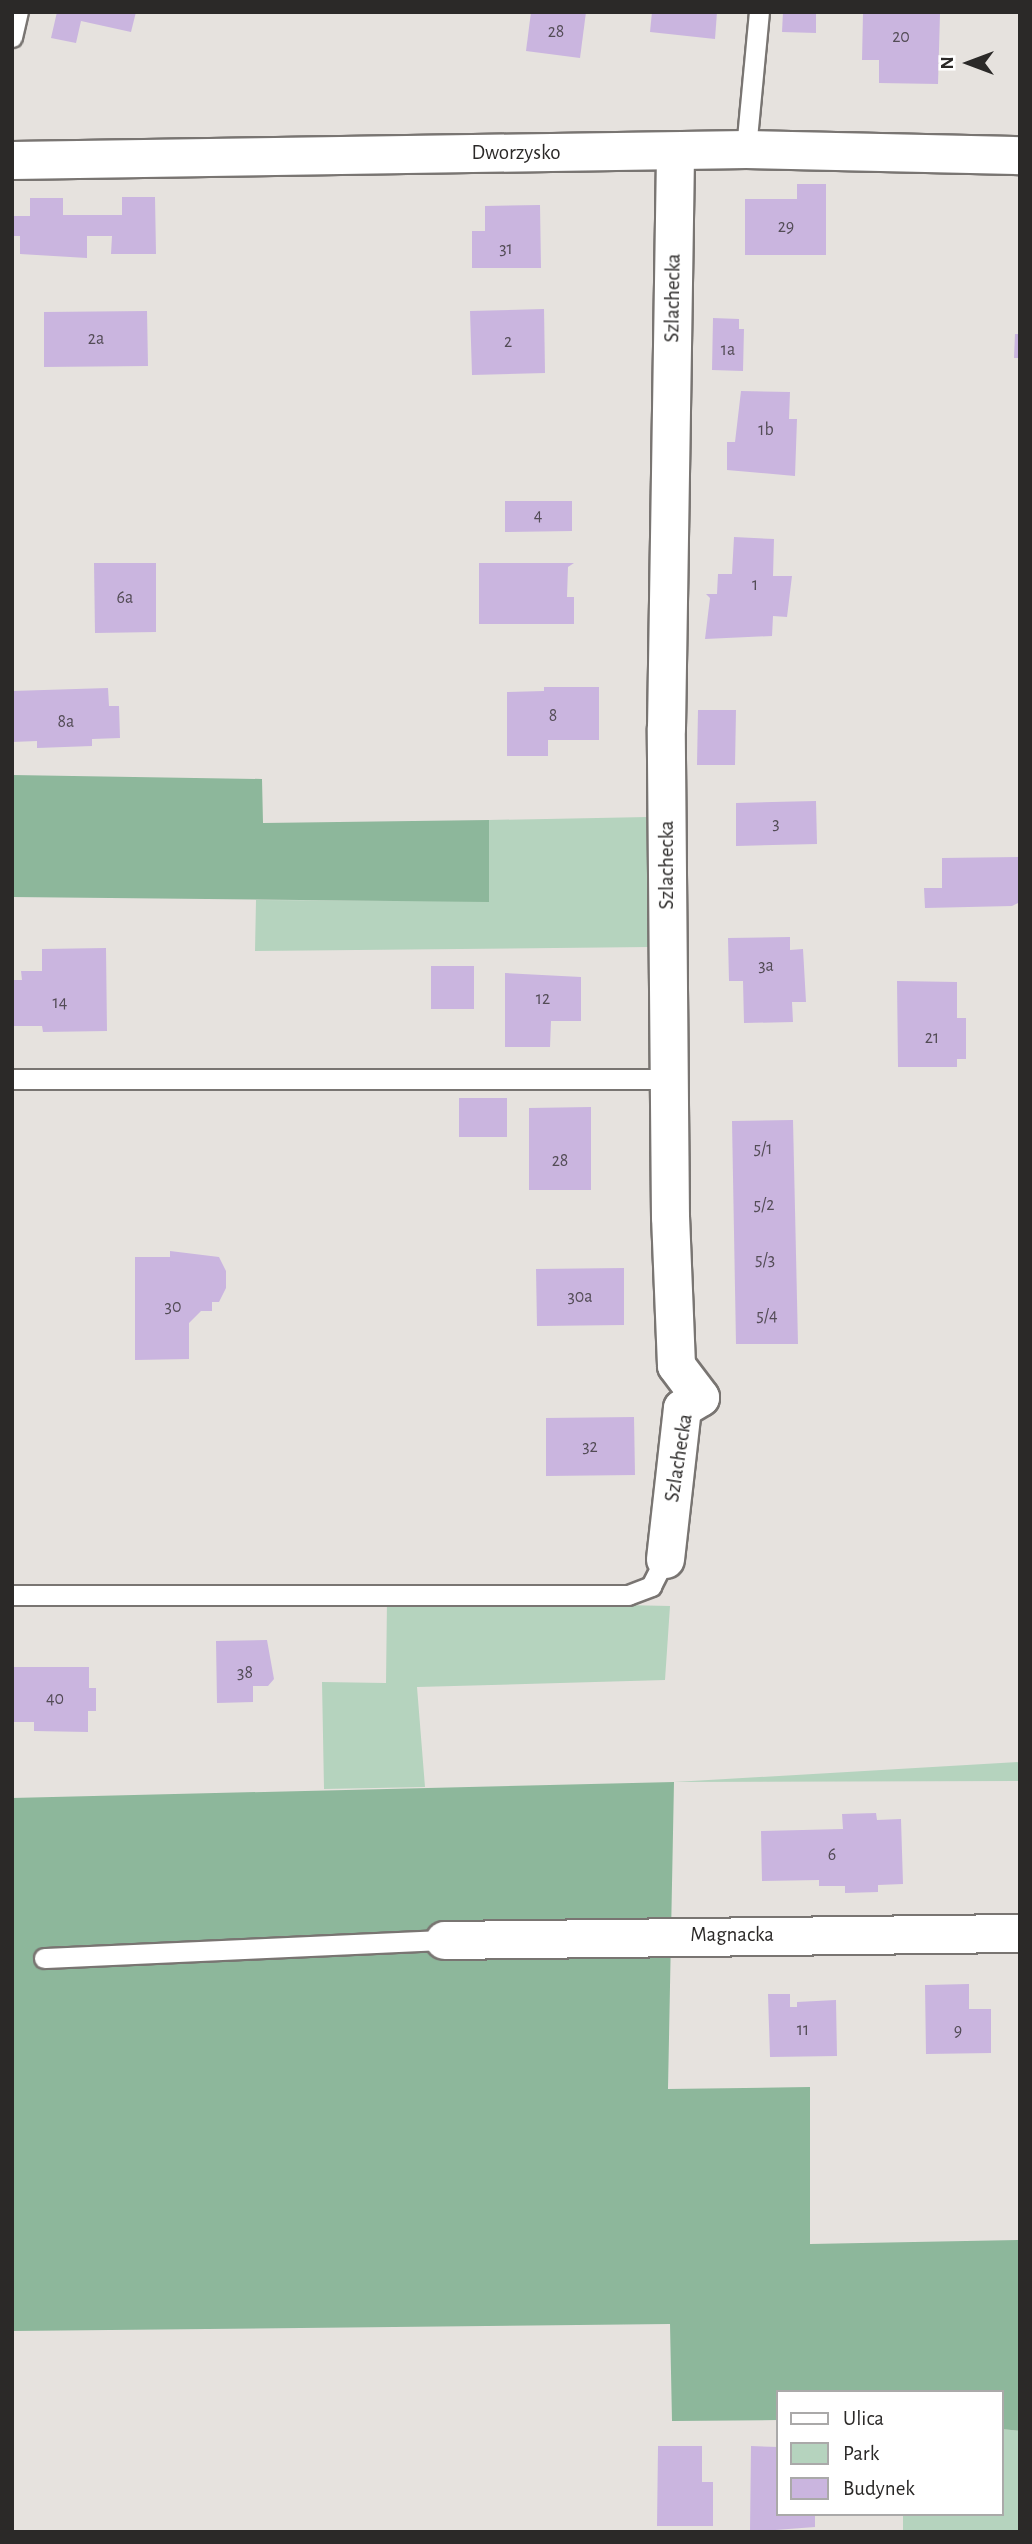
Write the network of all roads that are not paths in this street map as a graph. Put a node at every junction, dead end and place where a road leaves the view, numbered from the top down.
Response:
1 (18, 12) edge
2 (760, 12) edge
3 (12, 37) edge
4 (746, 149) junction
5 (675, 153) junction
6 (1020, 155) edge
7 (12, 160) edge
8 (12, 1079) edge
9 (669, 1079) junction
10 (665, 1559) joint
11 (12, 1595) edge
12 (1020, 1933) edge
13 (444, 1940) joint
14 (44, 1958) dead end

1 - 3 lane
2 - 4 lane
4 - 5 street, Dworzysko
4 - 6 street, Dworzysko
5 - 7 street, Dworzysko
5 - 9 street, Szlachecka
8 - 9 lane
9 - 10 street, Szlachecka
10 - 11 lane
12 - 13 street, Magnacka
13 - 14 lane

